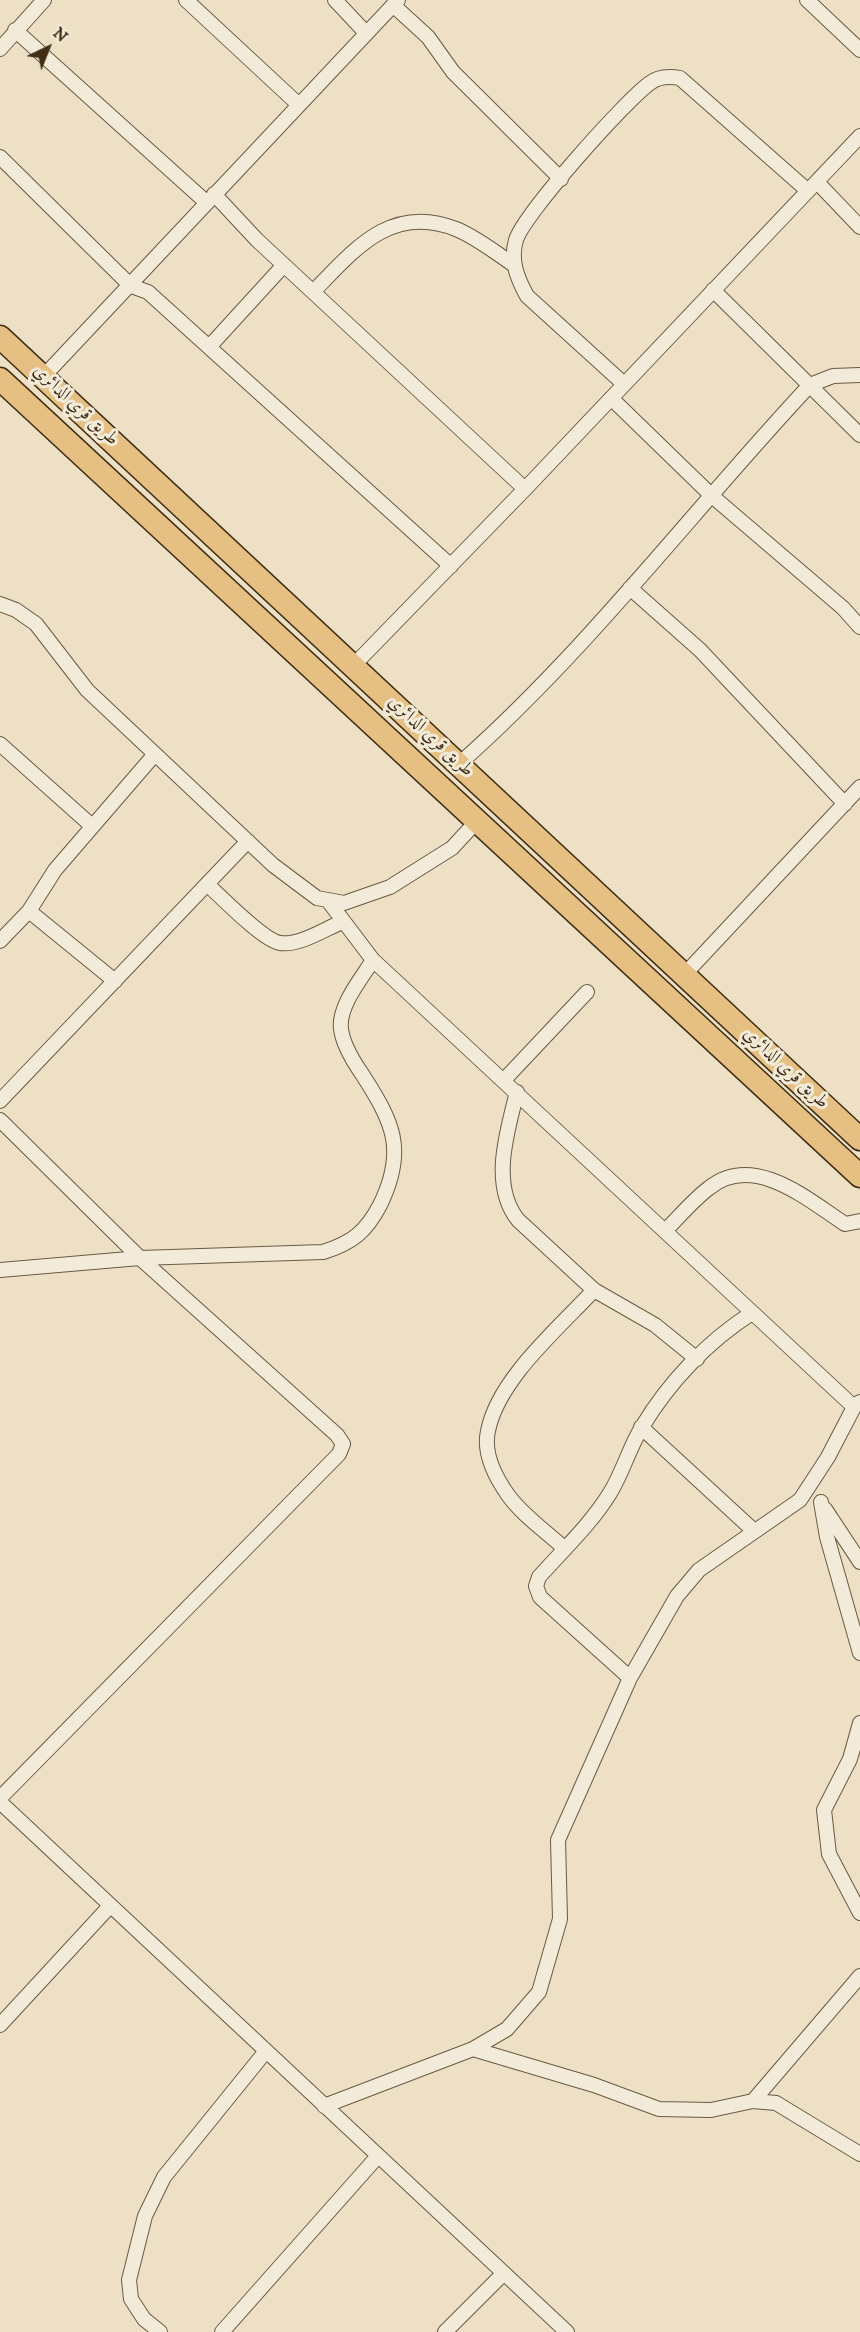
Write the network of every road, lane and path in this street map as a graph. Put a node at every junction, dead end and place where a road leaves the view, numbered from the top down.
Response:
1 (44, 0) edge
2 (186, 0) edge
3 (335, 0) edge
4 (807, 0) edge
5 (396, 2) edge
6 (15, 30) junction
7 (366, 33) junction
8 (0, 49) edge
9 (860, 50) edge
10 (299, 105) junction
11 (860, 136) edge
12 (0, 157) edge
13 (561, 179) junction
14 (812, 186) junction
15 (210, 198) junction
16 (860, 227) edge
17 (514, 265) junction
18 (284, 266) junction
19 (131, 286) junction
20 (713, 290) junction
21 (313, 292) junction
22 (0, 337) edge
23 (209, 346) junction
24 (860, 375) edge
25 (43, 377) junction
26 (0, 379) edge
27 (624, 384) junction
28 (810, 385) junction
29 (611, 398) junction
30 (860, 435) edge
31 (117, 446) junction
32 (95, 469) junction
33 (525, 489) junction
34 (712, 496) junction
35 (451, 566) junction
36 (630, 588) junction
37 (0, 604) edge
38 (860, 627) edge
39 (354, 665) junction
40 (0, 744) edge
41 (155, 754) junction
42 (459, 764) junction
43 (854, 798) edge
44 (477, 821) junction
45 (92, 826) junction
46 (248, 841) junction
47 (207, 884) junction
48 (329, 902) junction
49 (29, 911) junction
50 (342, 922) junction
51 (0, 941) edge
52 (373, 960) junction
53 (684, 975) junction
54 (115, 981) junction
55 (587, 992) dead end
56 (504, 1080) junction
57 (517, 1092) junction
58 (0, 1101) edge
59 (0, 1120) edge
60 (860, 1139) edge
61 (860, 1176) edge
62 (860, 1221) edge
63 (666, 1230) junction
64 (140, 1258) junction
65 (0, 1270) edge
66 (594, 1290) junction
67 (752, 1313) junction
68 (697, 1359) junction
69 (858, 1404) edge
70 (641, 1427) junction
71 (812, 1483) junction
72 (821, 1502) junction
73 (753, 1530) junction
74 (565, 1549) junction
75 (860, 1562) edge
76 (860, 1653) edge
77 (630, 1678) junction
78 (860, 1723) edge
79 (855, 1755) edge
80 (0, 1800) edge
81 (110, 1906) junction
82 (860, 1913) edge
83 (860, 1976) edge
84 (0, 2025) edge
85 (473, 2049) junction
86 (266, 2051) junction
87 (753, 2101) junction
88 (324, 2106) junction
89 (860, 2154) edge
90 (378, 2156) junction
91 (504, 2273) junction
92 (160, 2332) edge
93 (222, 2332) edge
94 (445, 2332) edge
95 (567, 2332) edge

1 - 6 street
2 - 10 street
3 - 7 street
4 - 9 street
5 - 7 street
5 - 13 street
6 - 8 street
6 - 15 street
7 - 10 street
10 - 15 street
11 - 14 street
12 - 19 street
13 - 14 street
13 - 17 street
14 - 16 street
14 - 20 street
15 - 18 street
15 - 19 street
17 - 21 street
17 - 27 street
18 - 21 street
18 - 23 street
19 - 23 street
19 - 25 street
20 - 27 street
20 - 28 street
21 - 33 street
22 - 25 highway, طريق قري الدائري
23 - 35 street
24 - 28 street
25 - 31 highway, طريق قري الدائري
26 - 32 highway, طريق قري الدائري
27 - 29 street
28 - 30 street
28 - 34 street
29 - 33 street
29 - 34 street
31 - 32 highway
31 - 39 highway, طريق قري الدائري
32 - 44 highway, طريق قري الدائري
33 - 35 street
34 - 36 street
34 - 38 street
35 - 39 street
36 - 42 street
36 - 43 street
37 - 41 street
39 - 42 highway, طريق قري الدائري
40 - 45 street
41 - 45 street
41 - 46 street
42 - 53 highway, طريق قري الدائري
43 - 53 street
44 - 48 street
44 - 61 highway, طريق قري الدائري
45 - 49 street
46 - 47 street
46 - 48 street
47 - 50 street
47 - 54 street
48 - 50 street
49 - 51 street
49 - 54 street
50 - 52 street
52 - 56 street
52 - 64 street
53 - 60 highway, طريق قري الدائري
54 - 58 street
55 - 56 street
56 - 57 street
57 - 63 street
57 - 66 street
59 - 64 street
62 - 63 street
63 - 67 street
64 - 65 street
64 - 80 street
66 - 68 street
66 - 74 street
67 - 68 street
67 - 69 street
68 - 70 street
69 - 71 street
70 - 73 street
70 - 74 street
71 - 72 street
71 - 73 street
72 - 75 street
72 - 76 street
73 - 77 street
74 - 77 street
77 - 85 street
78 - 79 street
79 - 82 street
80 - 81 street
81 - 84 street
81 - 86 street
83 - 87 street
85 - 87 street
85 - 88 street
86 - 88 street
86 - 92 street
87 - 89 street
88 - 90 street
90 - 91 street
90 - 93 street
91 - 94 street
91 - 95 street

